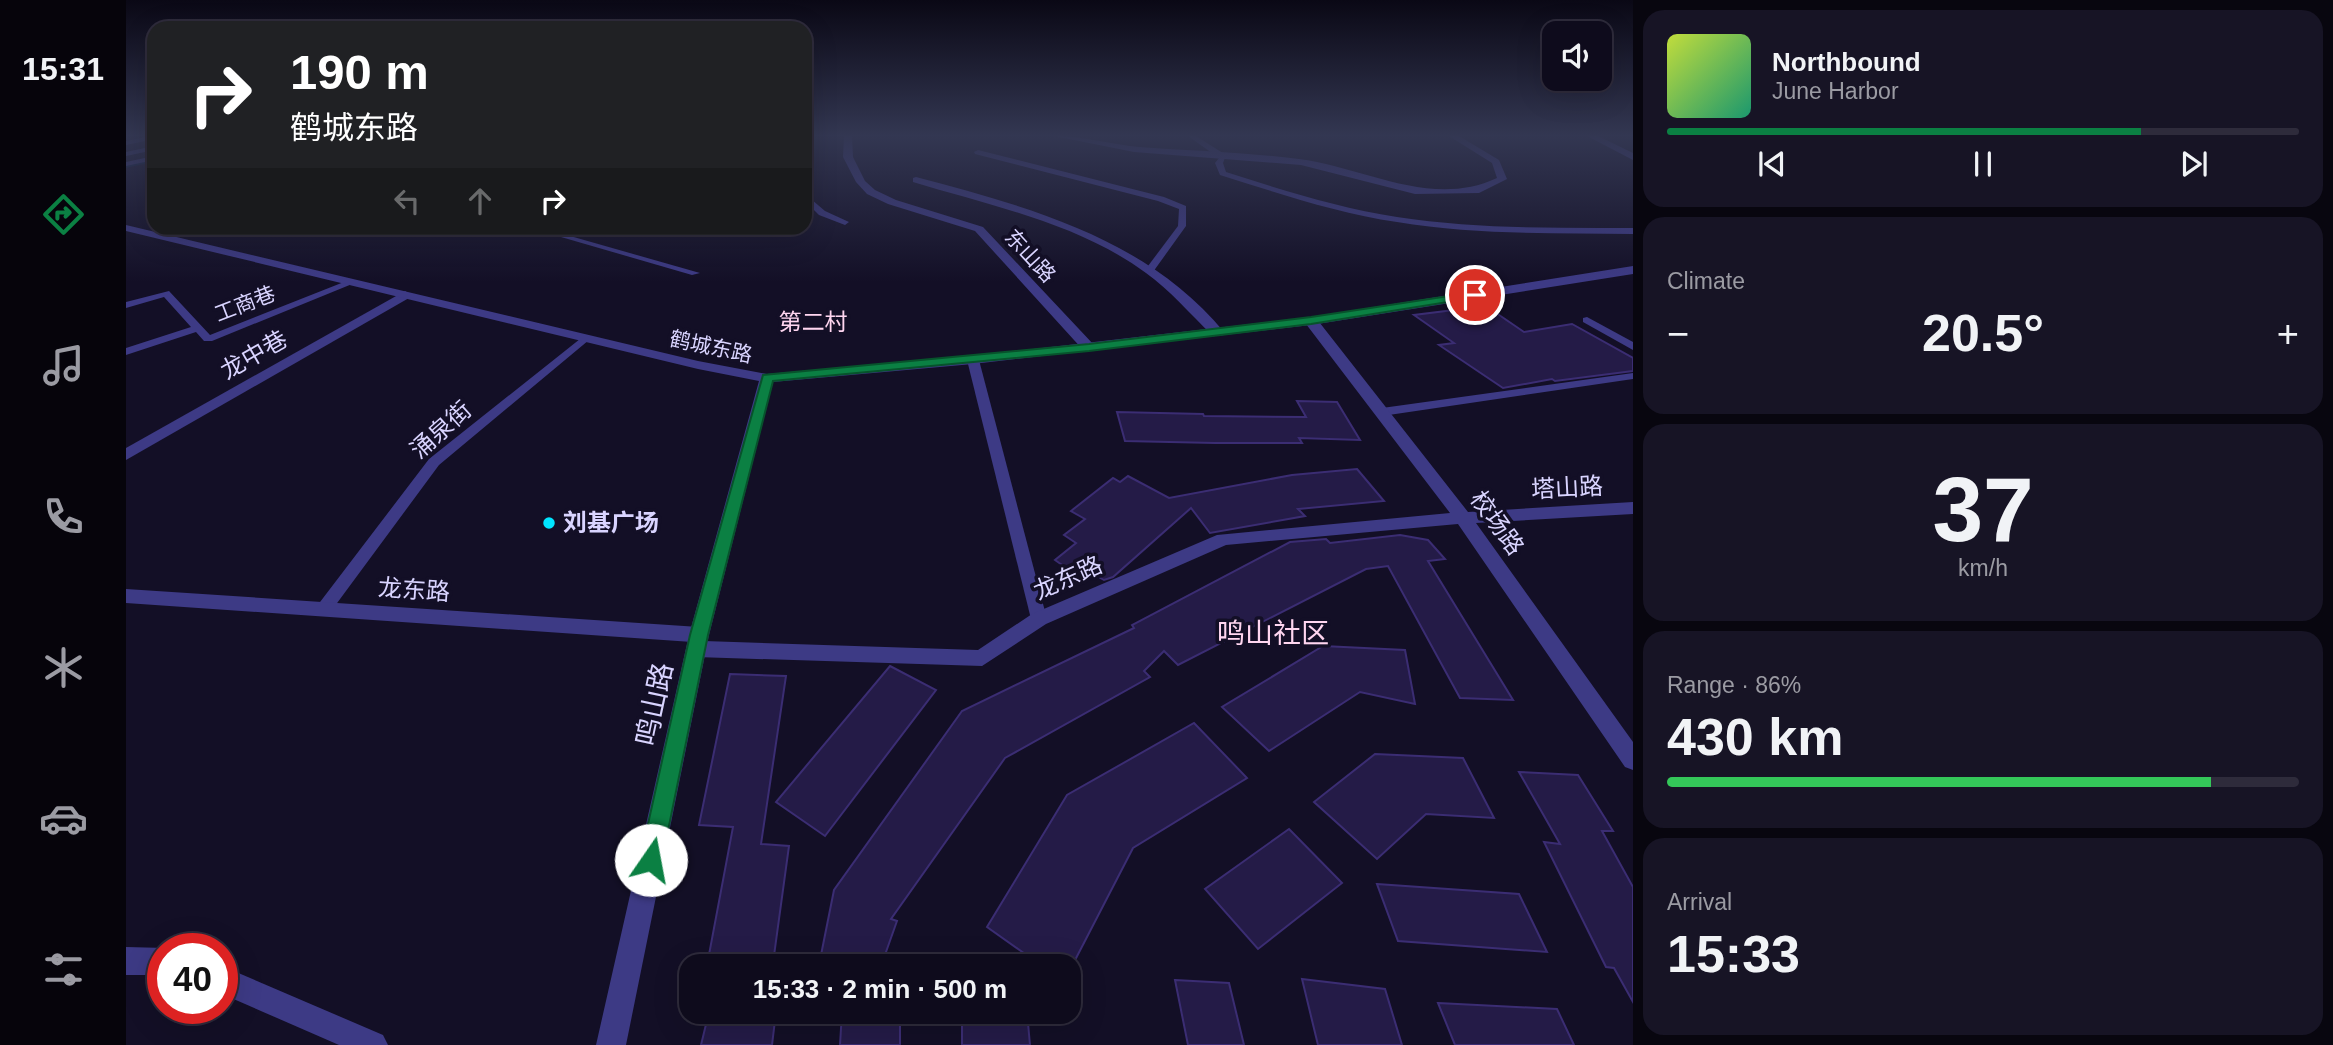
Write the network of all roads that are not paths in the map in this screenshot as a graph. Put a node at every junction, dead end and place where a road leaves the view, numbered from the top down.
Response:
1 (864, 185) edge
2 (931, 185) edge
3 (1106, 185) edge
4 (1260, 185) edge
5 (1390, 185) edge
6 (1490, 185) edge
7 (812, 205) edge
8 (845, 222) dead end
9 (126, 228) edge
10 (1633, 231) edge
11 (147, 233) edge
12 (155, 235) edge
13 (559, 235) edge
14 (1150, 270) junction
15 (1633, 270) edge
16 (695, 273) dead end
17 (352, 282) junction
18 (405, 295) junction
19 (126, 305) edge
20 (1587, 320) dead end
21 (1311, 321) junction
22 (198, 328) junction
23 (1217, 332) junction
24 (585, 338) junction
25 (1633, 347) edge
26 (1089, 348) junction
27 (126, 352) edge
28 (973, 360) junction
29 (1633, 376) edge
30 (767, 378) junction
31 (1381, 412) junction
32 (126, 455) edge
33 (1633, 509) edge
34 (1462, 518) junction
35 (126, 596) edge
36 (323, 610) junction
37 (1039, 619) junction
38 (698, 642) junction
39 (1633, 761) edge
40 (126, 961) edge
41 (147, 961) edge
42 (238, 987) edge
43 (373, 1045) edge
44 (611, 1045) edge

1 - 26 street, 东山路
2 - 14 street
3 - 14 lane
4 - 10 lane
5 - 6 street
7 - 8 lane
9 - 11 street, 鹤城东路
12 - 17 street, 鹤城东路
13 - 16 lane
14 - 23 street
15 - 21 street, 鹤城东路
17 - 18 street, 鹤城东路
17 - 22 lane, 工商巷
18 - 24 street, 鹤城东路
18 - 32 street, 龙中巷
19 - 22 lane, 工商巷
20 - 25 lane
21 - 23 street, 鹤城东路
21 - 31 street, 校场路
22 - 27 lane
23 - 26 street, 鹤城东路
24 - 30 street, 鹤城东路
24 - 36 lane, 涌泉街
26 - 28 street, 鹤城东路
28 - 30 street, 鹤城东路
28 - 37 lane
29 - 31 lane
30 - 38 street, 鸣山路
31 - 34 street, 校场路
33 - 34 street, 塔山路
34 - 37 street, 龙东路
34 - 39 street, 校场路
35 - 36 street, 龙东路
36 - 38 street, 龙东路
37 - 38 street, 龙东路
38 - 44 street, 鸣山路
40 - 41 street
42 - 43 street

